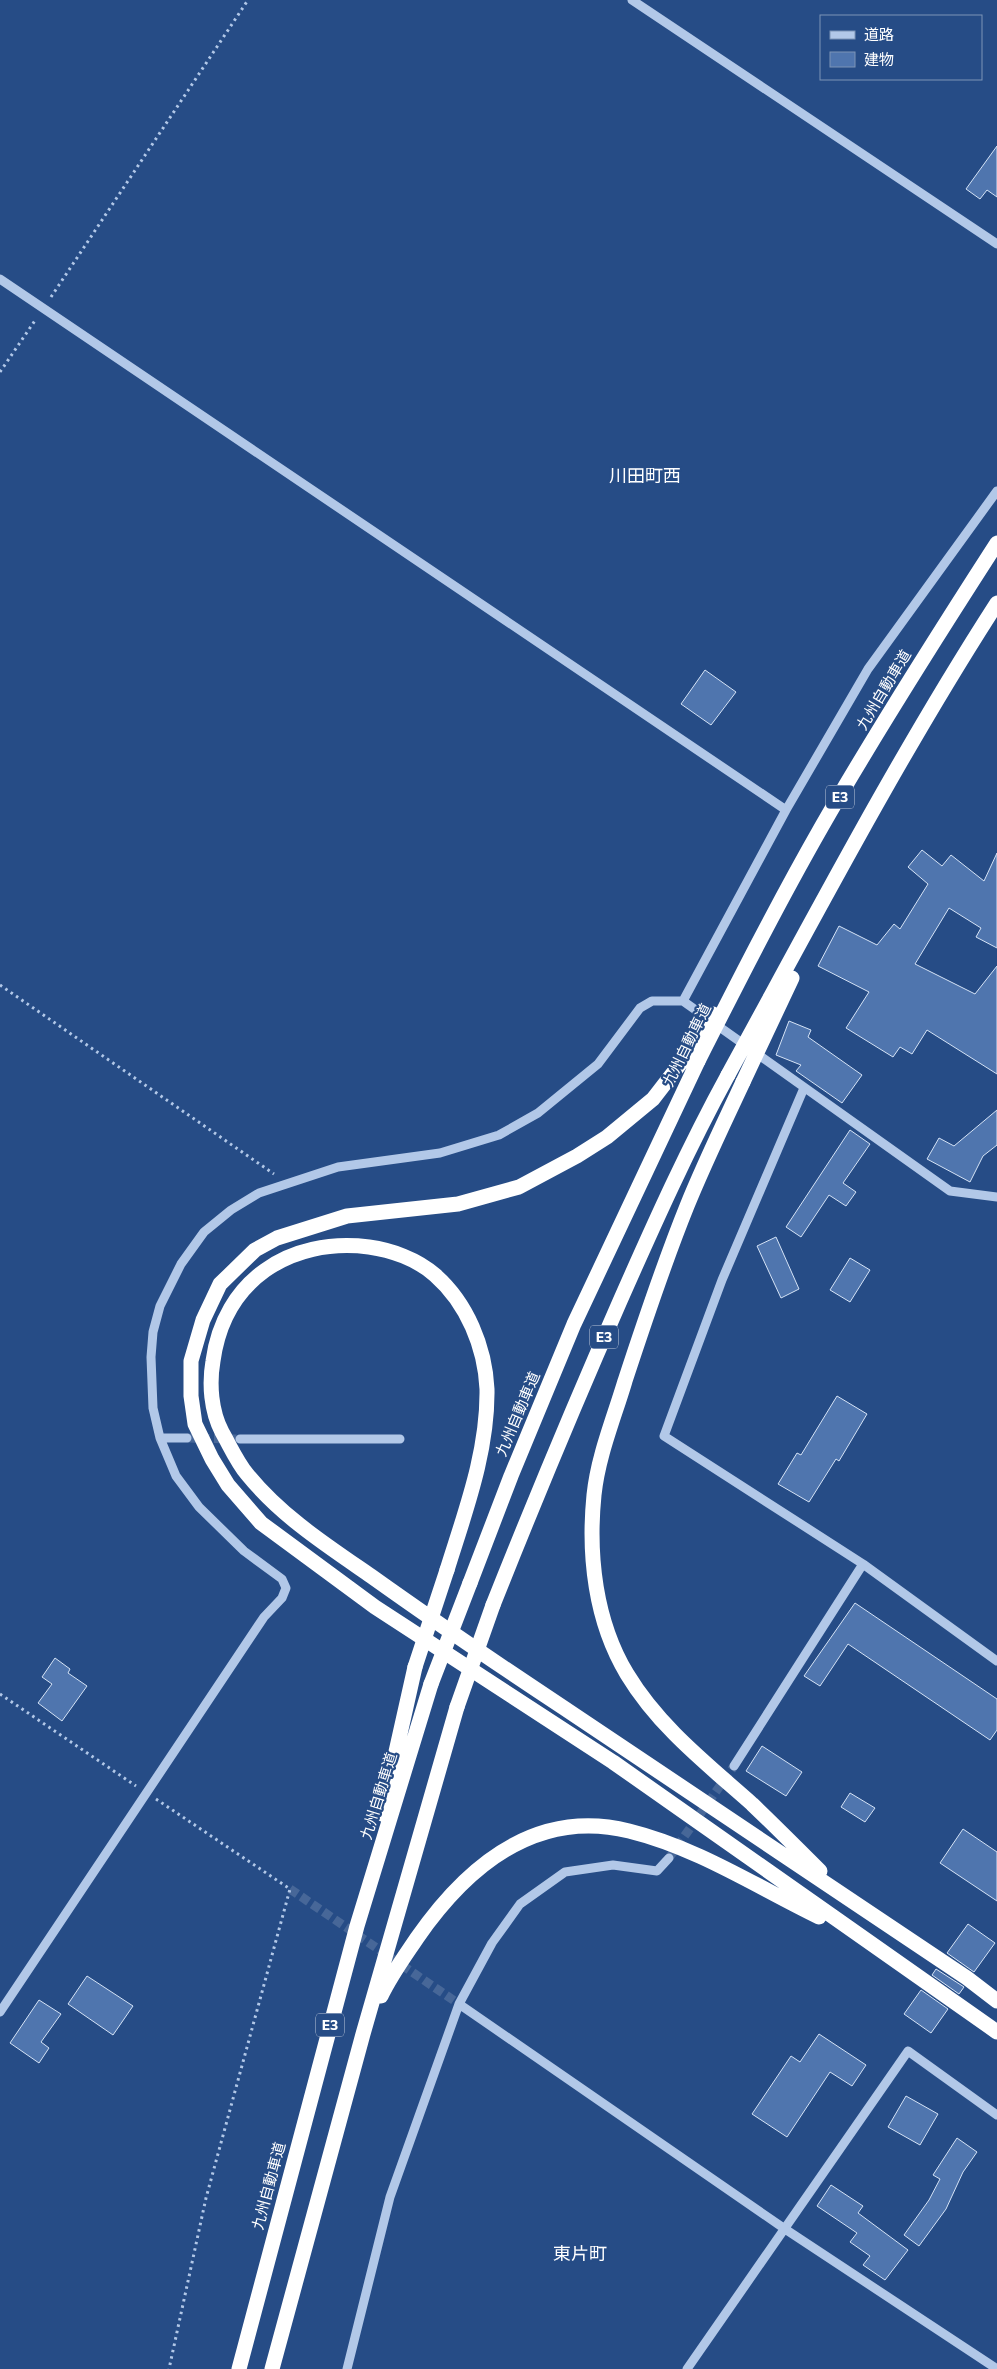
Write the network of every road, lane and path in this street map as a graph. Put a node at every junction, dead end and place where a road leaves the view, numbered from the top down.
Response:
1 (248, 0) edge
2 (632, 0) edge
3 (997, 244) edge
4 (0, 279) edge
5 (43, 308) junction
6 (0, 372) edge
7 (997, 491) edge
8 (997, 543) edge
9 (997, 603) edge
10 (786, 810) junction
11 (856, 841) junction
12 (0, 984) edge
13 (683, 1001) junction
14 (693, 1058) junction
15 (804, 1088) junction
16 (284, 1183) junction
17 (997, 1196) edge
18 (160, 1438) junction
19 (187, 1438) tunnel mouth
20 (240, 1439) tunnel mouth
21 (400, 1439) dead end
22 (863, 1564) junction
23 (997, 1661) edge
24 (0, 1694) edge
25 (734, 1766) tunnel mouth
26 (146, 1792) junction
27 (669, 1858) tunnel mouth
28 (852, 1902) junction
29 (357, 1926) junction
30 (857, 1935) junction
31 (997, 2001) edge
32 (460, 2004) junction
33 (0, 2012) edge
34 (997, 2032) edge
35 (363, 2034) junction
36 (997, 2115) edge
37 (785, 2229) junction
38 (169, 2369) edge
39 (239, 2369) edge
40 (272, 2369) edge
41 (347, 2369) edge
42 (687, 2369) edge
43 (996, 2369) edge

1 - 5 path
2 - 3 street
4 - 5 street
5 - 6 path
5 - 10 street
7 - 10 street
8 - 14 highway, 九州自動車道 / E3, bridge
9 - 11 highway, E3, bridge
10 - 13 street
11 - 28 highway, bridge
11 - 35 highway, E3, bridge
12 - 16 path
13 - 15 street
13 - 16 street
14 - 29 highway, 九州自動車道 / E3, bridge
14 - 30 highway
15 - 17 street
15 - 22 street
16 - 18 street
18 - 19 street
18 - 26 street
20 - 21 street
22 - 23 street
22 - 25 street
24 - 26 path
26 - 33 street
26 - 38 path
27 - 32 street
28 - 29 highway, bridge
28 - 31 highway
29 - 39 highway, 九州自動車道 / E3
30 - 34 highway
30 - 35 highway
32 - 37 street
32 - 41 street
35 - 40 highway, E3
36 - 37 street
37 - 42 street
37 - 43 street

